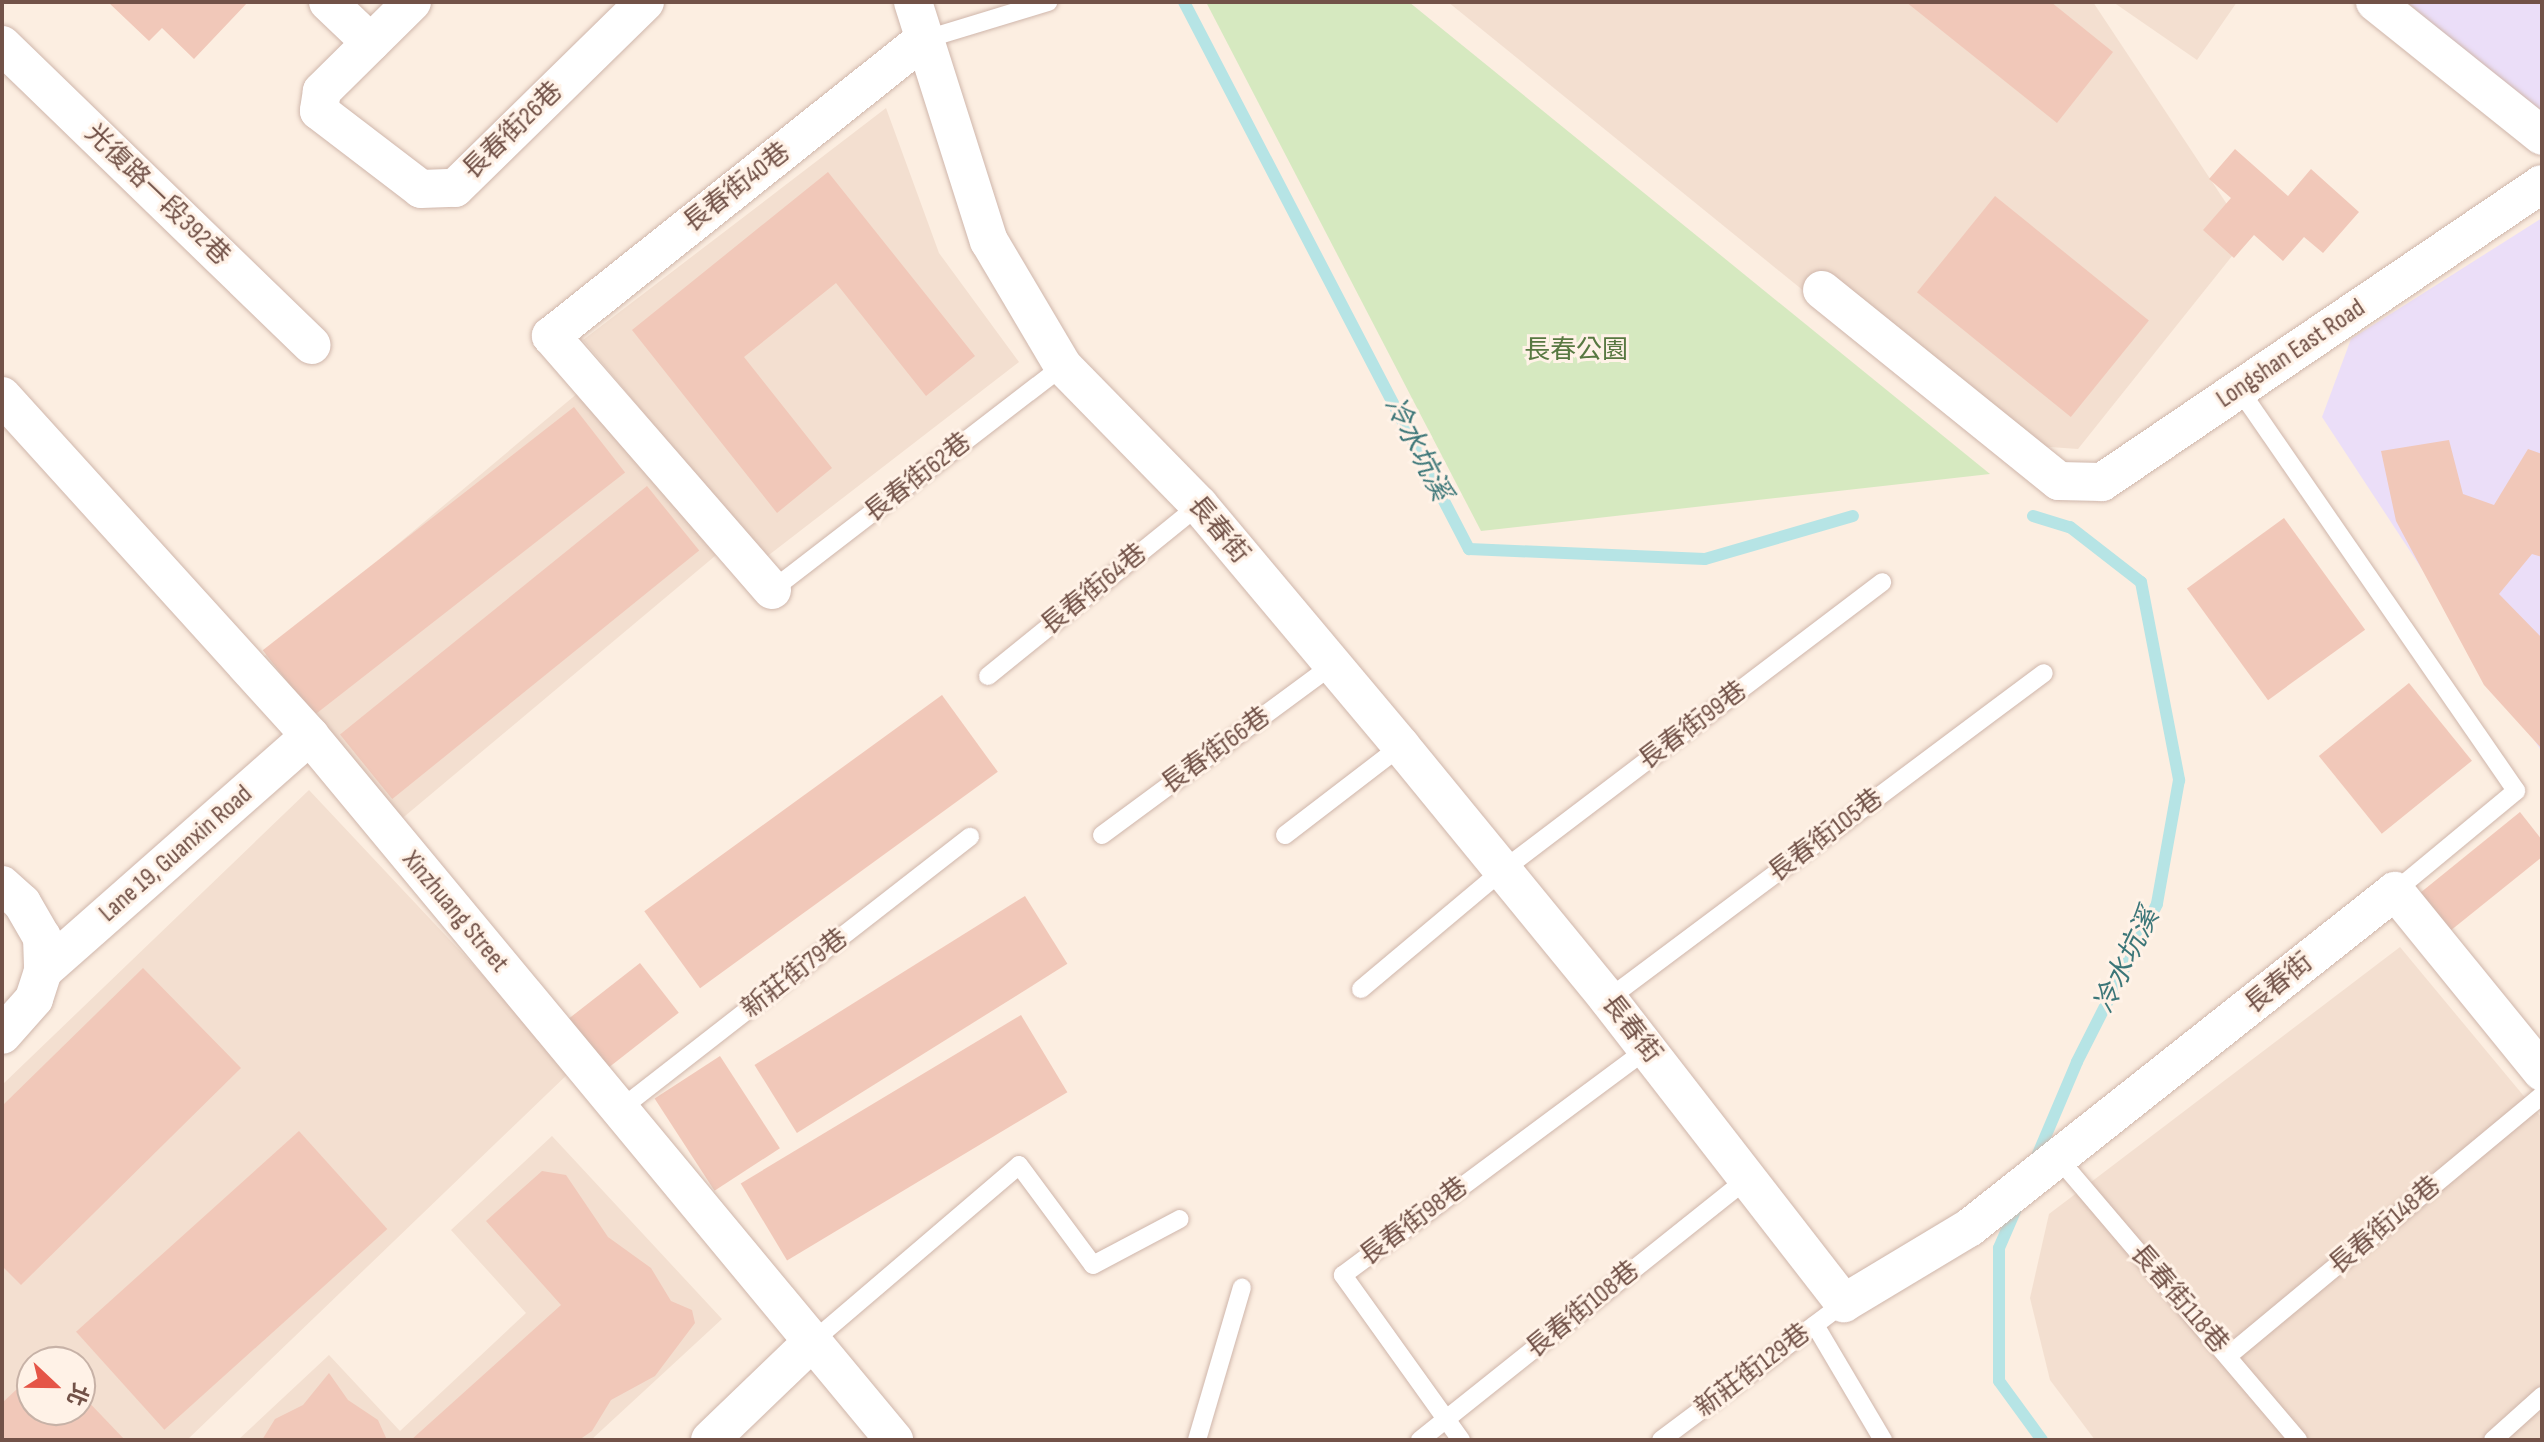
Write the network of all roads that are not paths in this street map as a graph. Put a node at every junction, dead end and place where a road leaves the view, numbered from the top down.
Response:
1 (328, 2) edge
2 (412, 2) edge
3 (645, 2) edge
4 (913, 2) edge
5 (1048, 2) edge
6 (2375, 2) edge
7 (923, 40) junction
8 (371, 43) junction
9 (2, 45) edge
10 (2542, 136) edge
11 (2542, 184) edge
12 (1822, 290) dead end
13 (312, 345) dead end
14 (1063, 366) junction
15 (2239, 389) junction
16 (2, 396) edge
17 (1199, 505) junction
18 (1882, 582) dead end
19 (772, 590) joint
20 (1330, 667) junction
21 (2044, 673) dead end
22 (988, 676) dead end
23 (310, 736) junction
24 (1401, 746) junction
25 (1102, 835) dead end
26 (1285, 835) dead end
27 (970, 837) dead end
28 (1503, 870) junction
29 (2, 885) edge
30 (2395, 891) junction
31 (43, 971) junction
32 (1361, 989) dead end
33 (1608, 999) junction
34 (2, 1035) edge
35 (1647, 1049) junction
36 (2542, 1072) edge
37 (2542, 1095) edge
38 (619, 1110) junction
39 (2059, 1159) junction
40 (1746, 1180) junction
41 (1180, 1219) dead end
42 (1242, 1287) dead end
43 (1829, 1314) junction
44 (812, 1342) junction
45 (2228, 1356) junction
46 (2542, 1396) edge
47 (1446, 1419) junction
48 (710, 1440) edge
49 (894, 1440) edge
50 (1197, 1440) edge
51 (1420, 1440) edge
52 (1461, 1440) edge
53 (1661, 1440) edge
54 (1883, 1440) edge
55 (2298, 1440) edge
56 (2493, 1440) edge

1 - 8 street
2 - 8 street
3 - 8 street, 長春街26巷
4 - 7 street, 長春街
5 - 7 lane
6 - 10 street
7 - 14 street, 長春街
7 - 19 street, 長春街40巷
9 - 13 street, 光復路一段392巷
11 - 15 street, Longshan East Road
12 - 15 street, Longshan East Road
14 - 17 street, 長春街
14 - 19 lane, 長春街62巷
15 - 30 lane
16 - 23 street, Xinzhuang Street
17 - 20 street, 長春街
17 - 22 lane, 長春街64巷
18 - 28 lane, 長春街99巷
20 - 24 street, 長春街
20 - 25 lane, 長春街66巷
21 - 33 lane, 長春街105巷
23 - 31 street, Lane 19, Guanxin Road
23 - 38 street, Xinzhuang Street
24 - 26 lane
24 - 28 street, 長春街
27 - 38 lane, 新莊街79巷
28 - 32 lane, 長春街99巷
28 - 33 street, 長春街
29 - 31 street, Lane 19, Guanxin Road
30 - 36 street
30 - 39 street, 長春街
31 - 34 street, Lane 19, Guanxin Road
33 - 35 street, 長春街
35 - 40 street, 長春街
35 - 47 lane, 長春街98巷
37 - 45 lane, 長春街148巷
38 - 44 street, Xinzhuang Street
39 - 43 street, 長春街
39 - 45 lane, 長春街118巷
40 - 43 street, 長春街
40 - 47 lane, 長春街108巷
41 - 44 lane
42 - 50 lane
43 - 53 lane, 新莊街129巷
43 - 54 lane
44 - 48 street
44 - 49 street, Xinzhuang Street
45 - 55 lane, 長春街118巷
46 - 56 lane
47 - 51 lane, 長春街108巷
47 - 52 lane, 長春街98巷

